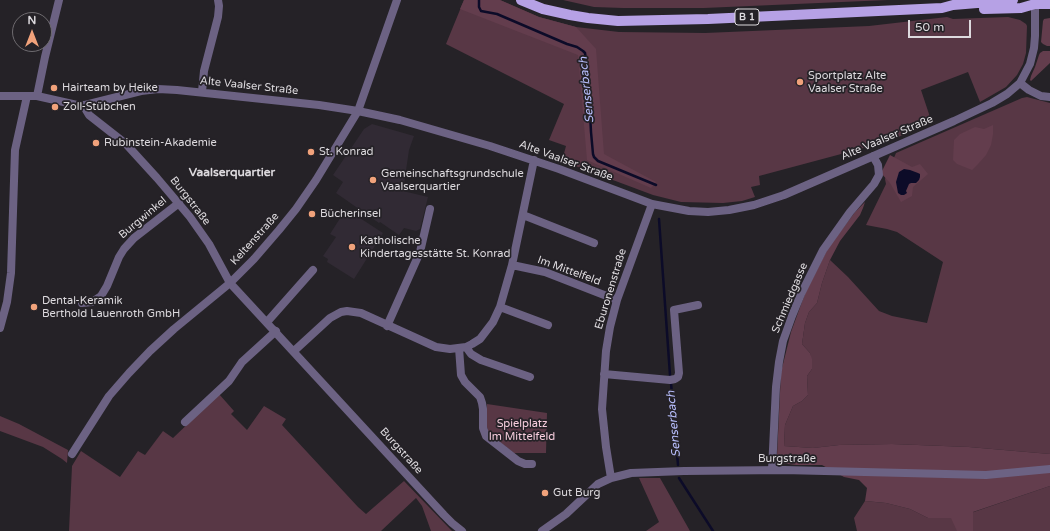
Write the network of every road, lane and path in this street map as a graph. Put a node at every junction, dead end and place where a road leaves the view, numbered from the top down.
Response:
1 (59, 0) edge
2 (218, 0) edge
3 (397, 0) edge
4 (521, 0) edge
5 (1013, 0) edge
6 (1021, 0) edge
7 (1035, 4) junction
8 (1050, 4) edge
9 (942, 8) junction
10 (1020, 83) junction
11 (202, 92) junction
12 (0, 96) edge
13 (27, 96) junction
14 (37, 96) junction
15 (1050, 97) edge
16 (85, 105) junction
17 (358, 111) junction
18 (873, 156) junction
19 (534, 160) junction
20 (179, 203) junction
21 (652, 204) junction
22 (430, 209) dead end
23 (523, 215) junction
24 (594, 243) dead end
25 (512, 265) junction
26 (314, 270) dead end
27 (230, 283) junction
28 (617, 300) junction
29 (82, 303) dead end
30 (698, 306) dead end
31 (500, 307) junction
32 (267, 322) junction
33 (548, 325) dead end
34 (387, 326) junction
35 (0, 328) edge
36 (276, 331) junction
37 (463, 348) junction
38 (294, 351) junction
39 (604, 374) junction
40 (530, 377) dead end
41 (184, 422) dead end
42 (72, 454) dead end
43 (532, 464) dead end
44 (1050, 469) edge
45 (772, 470) junction
46 (611, 478) junction
47 (462, 531) edge
48 (542, 531) edge

1 - 14 street
2 - 11 street
3 - 17 street, Keltenstraße
4 - 9 main road, B 1
5 - 9 main road, B 1
6 - 7 main road, B 1
7 - 8 main road, B 1
7 - 9 main road, B 1
7 - 10 street, Alte Vaalser Straße
10 - 15 street
10 - 18 street, Alte Vaalser Straße
11 - 16 street, Alte Vaalser Straße
11 - 17 street, Alte Vaalser Straße
12 - 13 street, Alte Vaalser Straße
13 - 14 street, Alte Vaalser Straße
13 - 35 street
14 - 16 street, Alte Vaalser Straße
16 - 20 street, Burgstraße
17 - 19 street, Alte Vaalser Straße
17 - 27 street, Keltenstraße
18 - 21 street, Alte Vaalser Straße
18 - 45 street, Schmiedgasse
19 - 21 street, Alte Vaalser Straße
19 - 23 street
20 - 27 street, Burgstraße
20 - 29 street, Burgwinkel
21 - 28 street, Eburonenstraße
22 - 34 street
23 - 24 street
23 - 25 street
25 - 28 street, Im Mittelfeld
25 - 31 street
26 - 32 street
27 - 32 street, Burgstraße
27 - 42 street, Keltenstraße
28 - 39 street, Eburonenstraße
30 - 39 street
31 - 33 street
31 - 37 street
32 - 36 street, Burgstraße
34 - 37 street
34 - 38 street
36 - 38 street, Burgstraße
36 - 41 street
37 - 40 street
37 - 43 street
38 - 47 street, Burgstraße
39 - 46 street, Eburonenstraße
44 - 45 street, Burgstraße
45 - 46 street, Burgstraße
46 - 48 street, Burgstraße

